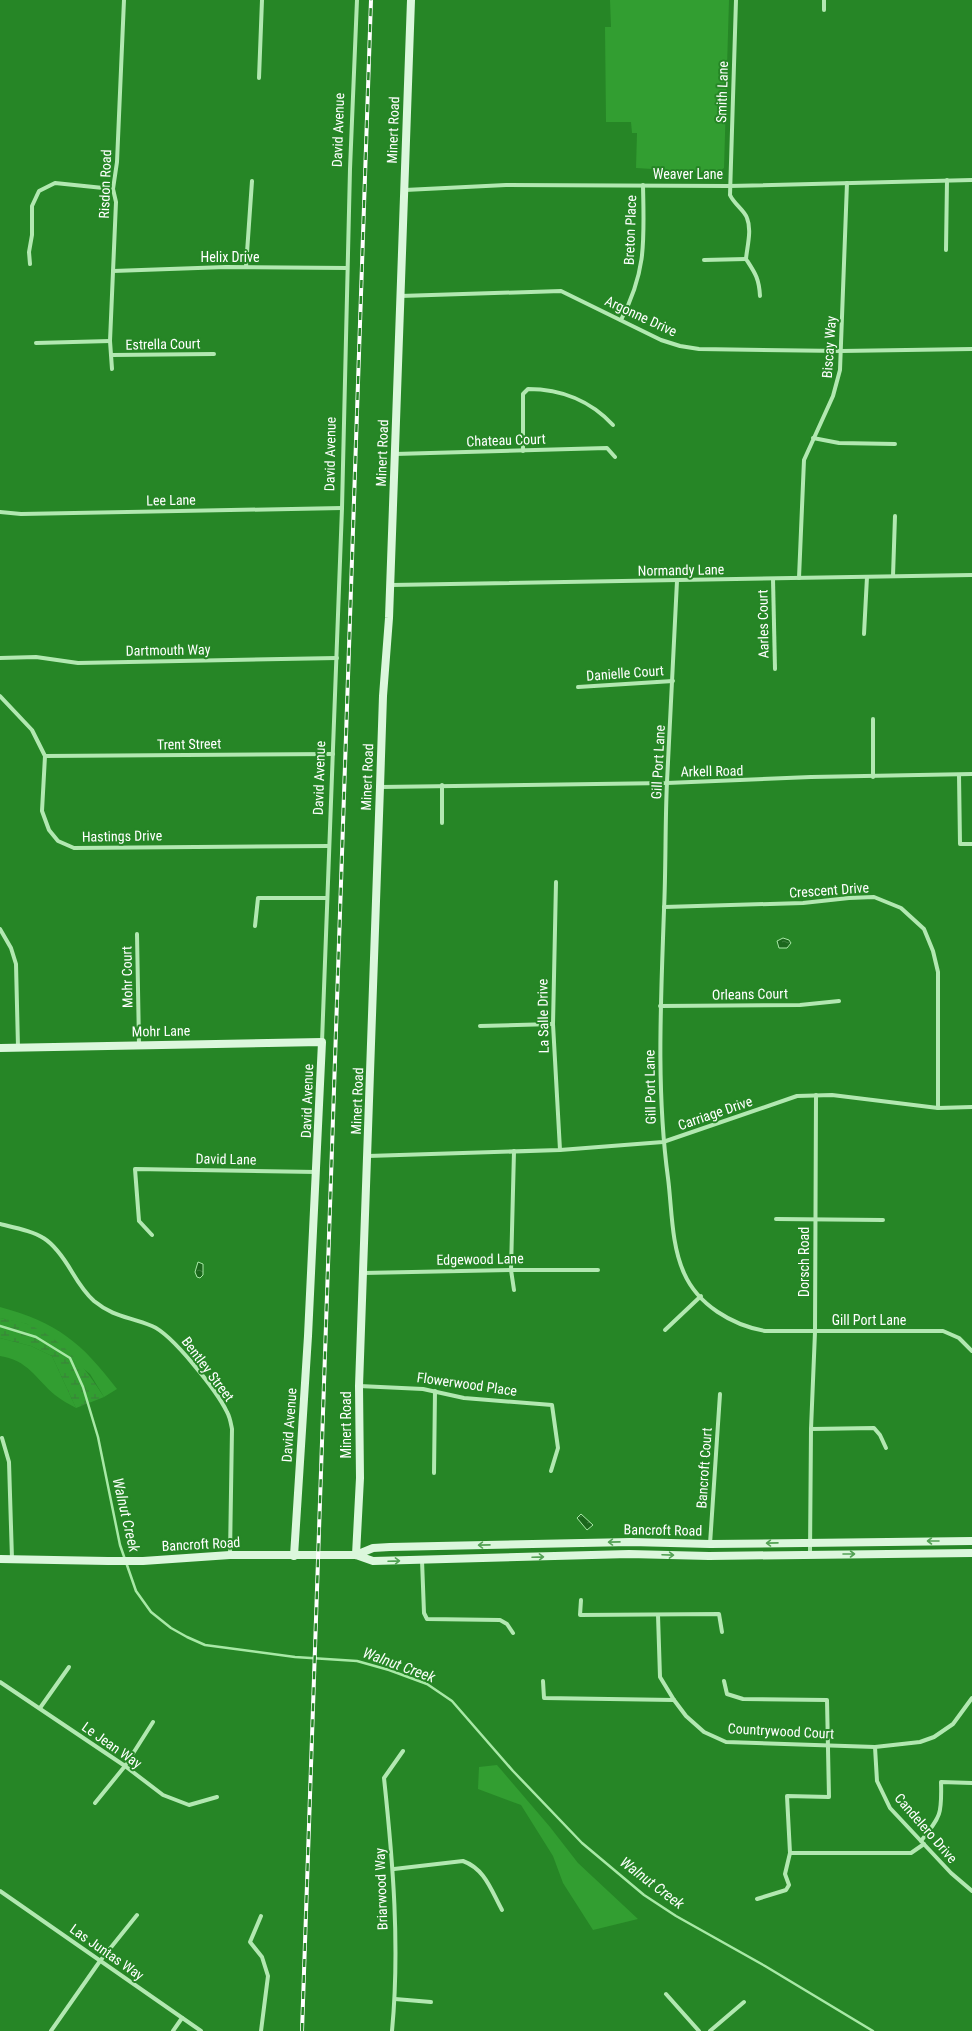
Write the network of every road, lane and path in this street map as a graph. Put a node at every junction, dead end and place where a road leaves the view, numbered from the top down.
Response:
1 (124, 0) edge
2 (262, 0) edge
3 (357, 0) edge
4 (411, 0) edge
5 (736, 0) edge
6 (824, 0) edge
7 (824, 10) dead end
8 (259, 78) dead end
9 (947, 180) junction
10 (972, 180) edge
11 (252, 181) dead end
12 (847, 183) junction
13 (643, 185) junction
14 (729, 186) junction
15 (113, 189) junction
16 (404, 190) junction
17 (946, 250) dead end
18 (746, 259) junction
19 (704, 260) dead end
20 (30, 264) dead end
21 (246, 268) junction
22 (347, 268) junction
23 (113, 271) junction
24 (400, 296) junction
25 (760, 296) dead end
26 (621, 320) junction
27 (110, 341) junction
28 (36, 343) dead end
29 (972, 349) edge
30 (841, 351) junction
31 (214, 354) dead end
32 (112, 355) junction
33 (112, 368) dead end
34 (613, 426) dead end
35 (813, 438) junction
36 (895, 444) dead end
37 (523, 451) junction
38 (395, 454) junction
39 (615, 457) dead end
40 (342, 508) junction
41 (0, 512) edge
42 (895, 516) dead end
43 (972, 575) edge
44 (893, 576) junction
45 (867, 577) junction
46 (799, 578) junction
47 (773, 579) junction
48 (677, 581) junction
49 (390, 585) junction
50 (864, 634) dead end
51 (0, 658) edge
52 (337, 658) junction
53 (775, 669) dead end
54 (673, 681) junction
55 (578, 687) dead end
56 (0, 696) edge
57 (873, 719) dead end
58 (332, 754) junction
59 (45, 756) junction
60 (972, 774) edge
61 (959, 775) junction
62 (873, 776) junction
63 (667, 783) junction
64 (442, 785) junction
65 (380, 787) junction
66 (442, 824) dead end
67 (972, 844) edge
68 (329, 846) junction
69 (556, 882) dead end
70 (327, 898) junction
71 (664, 907) junction
72 (255, 926) dead end
73 (0, 929) edge
74 (137, 934) dead end
75 (839, 1001) dead end
76 (660, 1006) junction
77 (553, 1024) junction
78 (480, 1026) dead end
79 (322, 1042) junction
80 (139, 1044) junction
81 (18, 1047) junction
82 (0, 1048) edge
83 (816, 1095) junction
84 (972, 1107) edge
85 (938, 1108) junction
86 (663, 1142) junction
87 (560, 1150) junction
88 (514, 1151) junction
89 (368, 1156) junction
90 (317, 1172) junction
91 (815, 1218) junction
92 (776, 1219) dead end
93 (883, 1220) dead end
94 (0, 1224) edge
95 (152, 1235) dead end
96 (511, 1270) junction
97 (598, 1270) dead end
98 (363, 1273) junction
99 (514, 1290) dead end
100 (701, 1296) junction
101 (665, 1330) dead end
102 (815, 1332) junction
103 (972, 1351) edge
104 (359, 1386) junction
105 (436, 1391) junction
106 (720, 1394) dead end
107 (811, 1429) junction
108 (2, 1438) dead end
109 (886, 1448) dead end
110 (551, 1471) dead end
111 (434, 1473) dead end
112 (972, 1541) edge
113 (811, 1542) junction
114 (710, 1544) junction
115 (972, 1553) edge
116 (810, 1554) junction
117 (230, 1555) junction
118 (356, 1555) junction
119 (294, 1556) junction
120 (0, 1559) edge
121 (12, 1559) junction
122 (422, 1560) junction
123 (581, 1600) dead end
124 (658, 1615) junction
125 (722, 1632) dead end
126 (513, 1633) dead end
127 (69, 1667) dead end
128 (543, 1681) dead end
129 (724, 1681) dead end
130 (0, 1682) edge
131 (972, 1698) edge
132 (674, 1700) junction
133 (40, 1708) junction
134 (153, 1722) dead end
135 (828, 1746) junction
136 (875, 1747) junction
137 (403, 1751) dead end
138 (124, 1766) junction
139 (972, 1783) edge
140 (217, 1797) dead end
141 (94, 1803) dead end
142 (922, 1843) junction
143 (790, 1853) junction
144 (394, 1869) junction
145 (972, 1890) edge
146 (0, 1891) edge
147 (757, 1899) dead end
148 (502, 1910) dead end
149 (137, 1915) dead end
150 (261, 1916) dead end
151 (100, 1961) junction
152 (666, 1994) dead end
153 (395, 1999) junction
154 (431, 2002) dead end
155 (744, 2002) dead end
156 (182, 2018) junction
157 (51, 2031) edge
158 (173, 2031) edge
159 (201, 2031) edge
160 (261, 2031) edge
161 (392, 2031) edge
162 (699, 2031) edge
163 (710, 2031) edge

1 - 15 street, Risdon Road
2 - 8 street
3 - 22 street, David Avenue
4 - 16 street, Minert Road
5 - 14 street, Smith Lane
6 - 7 street
9 - 10 street, Weaver Lane
9 - 12 street, Weaver Lane
9 - 17 street
11 - 21 street
12 - 14 street, Weaver Lane
12 - 30 street, Biscay Way
13 - 14 street, Weaver Lane
13 - 16 street, Weaver Lane
13 - 26 street, Breton Place
14 - 18 street
15 - 20 street
15 - 23 street, Risdon Road
16 - 24 street, Minert Road
18 - 19 street
18 - 25 street
21 - 22 street, Helix Drive
21 - 23 street, Helix Drive
22 - 40 street, David Avenue
23 - 27 street, Risdon Road
24 - 26 street, Argonne Drive
24 - 38 street, Minert Road
26 - 30 street, Argonne Drive
27 - 28 street
27 - 32 street, Risdon Road
29 - 30 street, Argonne Drive
30 - 35 street, Biscay Way
31 - 32 street, Estrella Court
32 - 33 street, Risdon Road
34 - 37 street
35 - 36 street
35 - 46 street, Biscay Way
37 - 38 street, Chateau Court
37 - 39 street, Chateau Court
38 - 49 street, Minert Road
40 - 41 street, Lee Lane
40 - 52 street, David Avenue
42 - 44 street
43 - 44 street, Normandy Lane
44 - 45 street, Normandy Lane
45 - 46 street, Normandy Lane
45 - 50 street
46 - 47 street, Normandy Lane
47 - 48 street, Normandy Lane
47 - 53 street, Aarles Court
48 - 49 street, Normandy Lane
48 - 54 street, Gill Port Lane
49 - 65 street, Minert Road
51 - 52 street, Dartmouth Way
52 - 58 street, David Avenue
54 - 55 street, Danielle Court
54 - 63 street, Gill Port Lane
56 - 59 street, Hastings Drive
57 - 62 street
58 - 59 street, Trent Street
58 - 68 street, David Avenue
59 - 68 street, Hastings Drive
60 - 61 street, Arkell Road
61 - 62 street, Arkell Road
61 - 67 street
62 - 63 street, Arkell Road
63 - 64 street, Arkell Road
63 - 71 street, Gill Port Lane
64 - 65 street, Arkell Road
64 - 66 street
65 - 89 street, Minert Road
68 - 70 street, David Avenue
69 - 77 street, La Salle Drive
70 - 72 street
70 - 79 street, David Avenue
71 - 76 street, Gill Port Lane
71 - 85 street, Crescent Drive
73 - 81 street
74 - 80 street, Mohr Court
75 - 76 street, Orleans Court
76 - 86 street, Gill Port Lane
77 - 78 street
77 - 87 street, La Salle Drive
79 - 80 street, Mohr Lane
79 - 90 street, David Avenue
80 - 81 street, Mohr Lane
81 - 82 street, Mohr Lane
83 - 85 street, Carriage Drive
83 - 86 street, Carriage Drive
83 - 91 street, Dorsch Road
84 - 85 street, Carriage Drive
86 - 87 street, Carriage Drive
86 - 100 street, Gill Port Lane
87 - 88 street, Carriage Drive
88 - 89 street, Carriage Drive
88 - 96 street
89 - 98 street, Minert Road
90 - 95 street, David Lane
90 - 119 street, David Avenue
91 - 92 street
91 - 93 street
91 - 102 street, Dorsch Road
94 - 117 street, Bentley Street
96 - 97 street, Edgewood Lane
96 - 98 street, Edgewood Lane
96 - 99 street
98 - 104 street, Minert Road
100 - 101 street
100 - 102 street, Gill Port Lane
102 - 103 street, Gill Port Lane
102 - 107 street, Dorsch Road
104 - 105 street, Flowerwood Place
104 - 118 street, Minert Road
105 - 110 street, Flowerwood Place
105 - 111 street
106 - 114 street, Bancroft Court
107 - 109 street
107 - 113 street, Dorsch Road
108 - 121 street
112 -> 113 street, Bancroft Road
113 -> 114 street, Bancroft Road
113 - 116 street, Dorsch Road
114 -> 118 street, Bancroft Road
116 -> 115 street, Bancroft Road
122 -> 116 street, Bancroft Road
117 - 119 street, Bancroft Road
117 - 121 street, Bancroft Road
118 - 119 street, Bancroft Road
118 -> 122 street, Bancroft Road
120 - 121 street, Bancroft Road
122 - 126 street
123 - 124 street
124 - 125 street
124 - 132 street, Countrywood Court
127 - 133 street
128 - 132 street
129 - 135 street
130 - 133 street, Le Jean Way
131 - 136 street, Countrywood Court
132 - 135 street, Countrywood Court
133 - 138 street, Le Jean Way
134 - 138 street
135 - 136 street, Countrywood Court
135 - 143 street
136 - 142 street, Candelero Drive
137 - 144 street, Briarwood Way
138 - 140 street, Le Jean Way
138 - 141 street
139 - 142 street
142 - 143 street
142 - 145 street, Candelero Drive
143 - 147 street
144 - 148 street
144 - 153 street, Briarwood Way
146 - 151 street, Las Juntas Way
149 - 151 street
150 - 160 street
151 - 156 street, Las Juntas Way
151 - 157 street
152 - 162 street
153 - 154 street
153 - 161 street, Briarwood Way
155 - 163 street
156 - 158 street
156 - 159 street, Las Juntas Way

